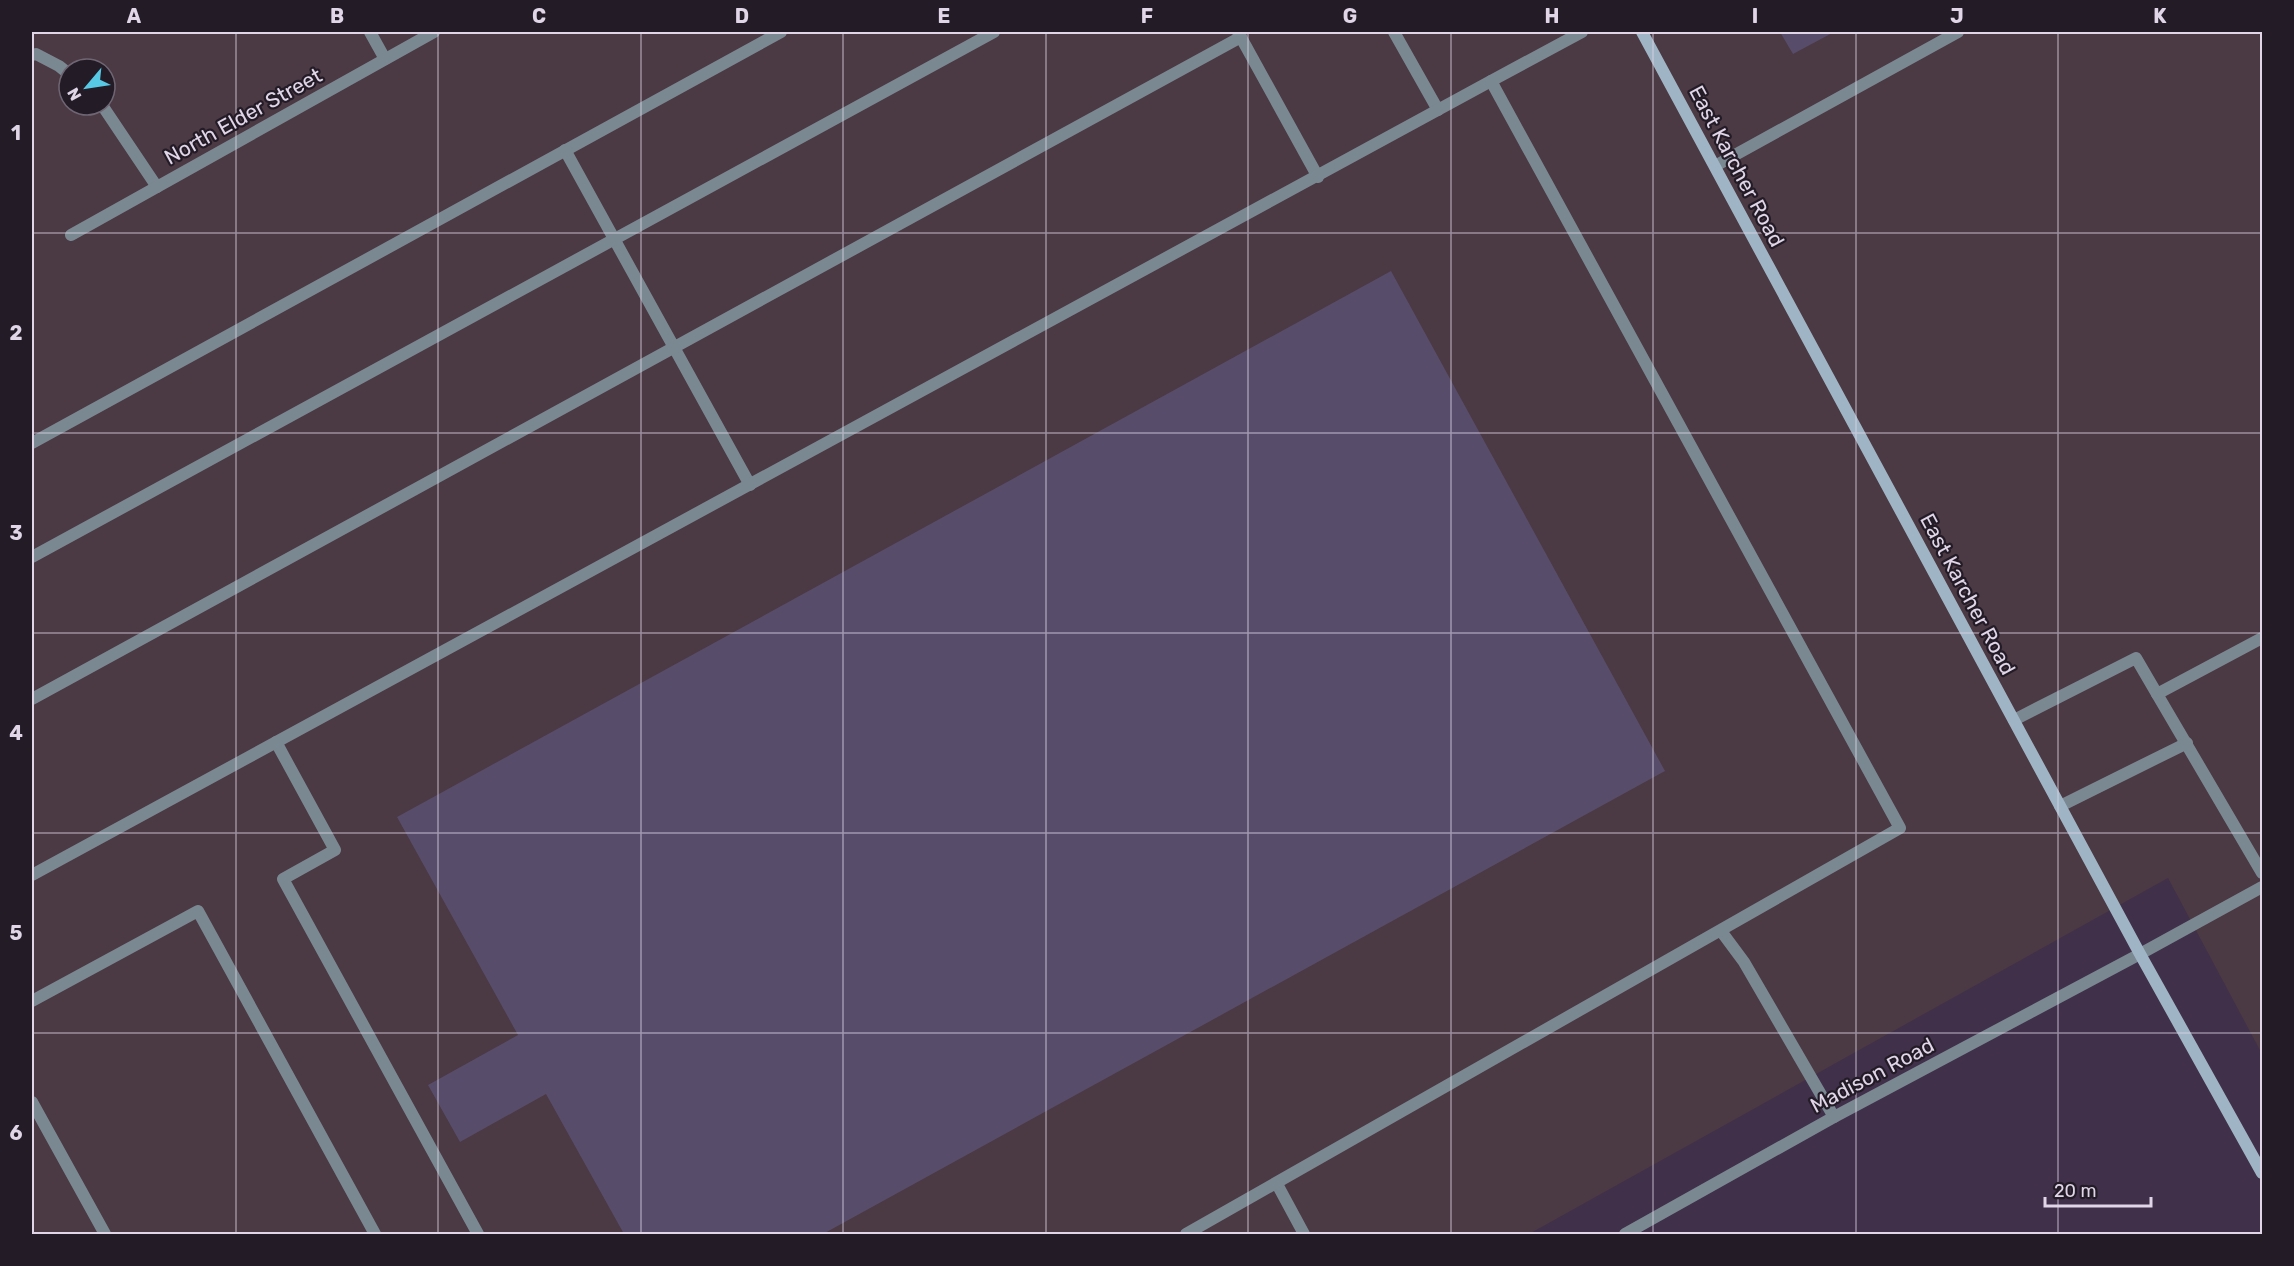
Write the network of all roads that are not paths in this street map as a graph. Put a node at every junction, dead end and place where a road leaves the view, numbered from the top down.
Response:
1 (370, 32) edge
2 (434, 32) edge
3 (781, 32) edge
4 (994, 32) edge
5 (1394, 32) edge
6 (1582, 32) edge
7 (1642, 32) edge
8 (1958, 32) edge
9 (1240, 34) edge
10 (32, 55) edge
11 (385, 59) junction
12 (57, 65) edge
13 (1491, 81) junction
14 (1438, 110) junction
15 (110, 117) edge
16 (566, 150) junction
17 (1715, 166) junction
18 (1318, 177) junction
19 (157, 187) junction
20 (71, 235) dead end
21 (614, 239) junction
22 (674, 347) junction
23 (32, 442) edge
24 (750, 486) junction
25 (32, 556) edge
26 (2262, 638) edge
27 (2157, 694) junction
28 (32, 699) edge
29 (2014, 720) junction
30 (276, 742) junction
31 (2187, 743) junction
32 (2060, 806) junction
33 (2262, 873) edge
34 (32, 875) edge
35 (2262, 887) edge
36 (1721, 931) junction
37 (2140, 954) junction
38 (32, 1001) edge
39 (32, 1102) edge
40 (1834, 1117) junction
41 (2262, 1173) edge
42 (1277, 1184) junction
43 (105, 1234) edge
44 (375, 1234) edge
45 (478, 1234) edge
46 (1186, 1234) edge
47 (1304, 1234) edge
48 (1625, 1234) edge

1 - 11 street
2 - 11 street, North Elder Street
3 - 16 street
4 - 21 street
5 - 14 street
6 - 13 street
7 - 17 main road, East Karcher Road
8 - 17 street
9 - 18 street
9 - 22 street
10 - 12 street
11 - 19 street, North Elder Street
13 - 14 street
13 - 36 street
14 - 18 street
15 - 19 street
16 - 21 street
16 - 23 street
17 - 29 main road, East Karcher Road
18 - 24 street
19 - 20 street, North Elder Street
21 - 22 street
21 - 25 street
22 - 24 street
22 - 28 street
24 - 30 street
26 - 27 street
27 - 29 street
27 - 31 street
29 - 32 main road, East Karcher Road
30 - 34 street
30 - 45 street
31 - 32 street
31 - 33 street
32 - 37 main road, East Karcher Road
35 - 37 street, Madison Road
36 - 40 street
36 - 42 street
37 - 40 street, Madison Road
37 - 41 main road, East Karcher Road
38 - 44 street
39 - 43 street
40 - 48 street, Madison Road
42 - 46 street
42 - 47 street

